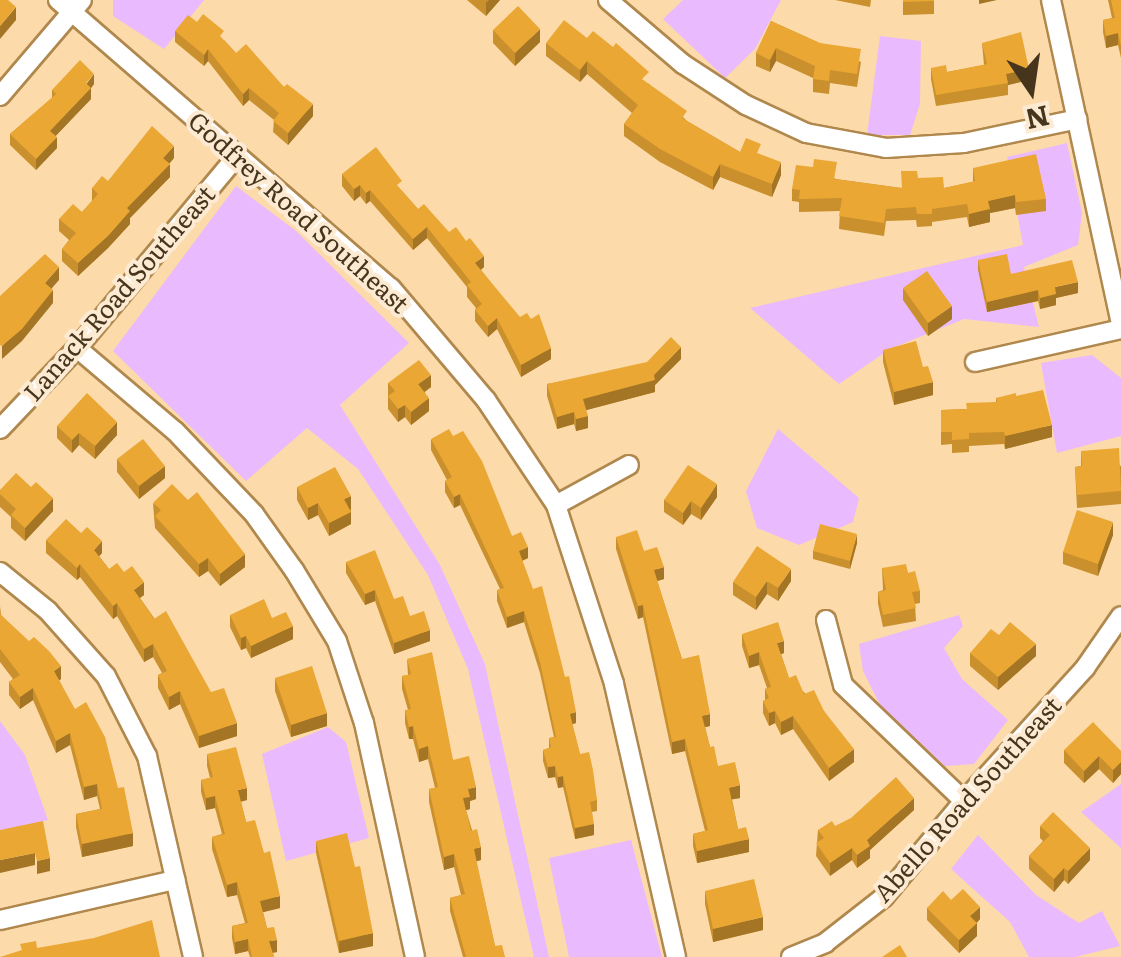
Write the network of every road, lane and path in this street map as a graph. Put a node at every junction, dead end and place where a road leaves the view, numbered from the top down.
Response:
1 (608, 0) edge
2 (1051, 0) edge
3 (71, 4) edge
4 (0, 96) edge
5 (1078, 119) junction
6 (238, 156) junction
7 (1121, 326) edge
8 (77, 348) junction
9 (975, 362) dead end
10 (0, 430) edge
11 (628, 465) dead end
12 (556, 505) junction
13 (0, 572) edge
14 (1121, 616) edge
15 (826, 620) dead end
16 (964, 801) junction
17 (175, 880) junction
18 (0, 920) edge
19 (193, 957) edge
20 (416, 957) edge
21 (676, 957) edge
22 (791, 957) edge

1 - 5 street
2 - 5 street
3 - 4 street
3 - 6 street, Godfrey Road Southeast
5 - 7 street
6 - 8 street, Lanack Road Southeast
6 - 12 street, Godfrey Road Southeast
7 - 9 street
8 - 10 street, Lanack Road Southeast
8 - 20 street
11 - 12 street
12 - 21 street, Godfrey Road Southeast
13 - 17 street
14 - 16 street, Abello Road Southeast
15 - 16 street
16 - 22 street, Abello Road Southeast
17 - 18 street
17 - 19 street

